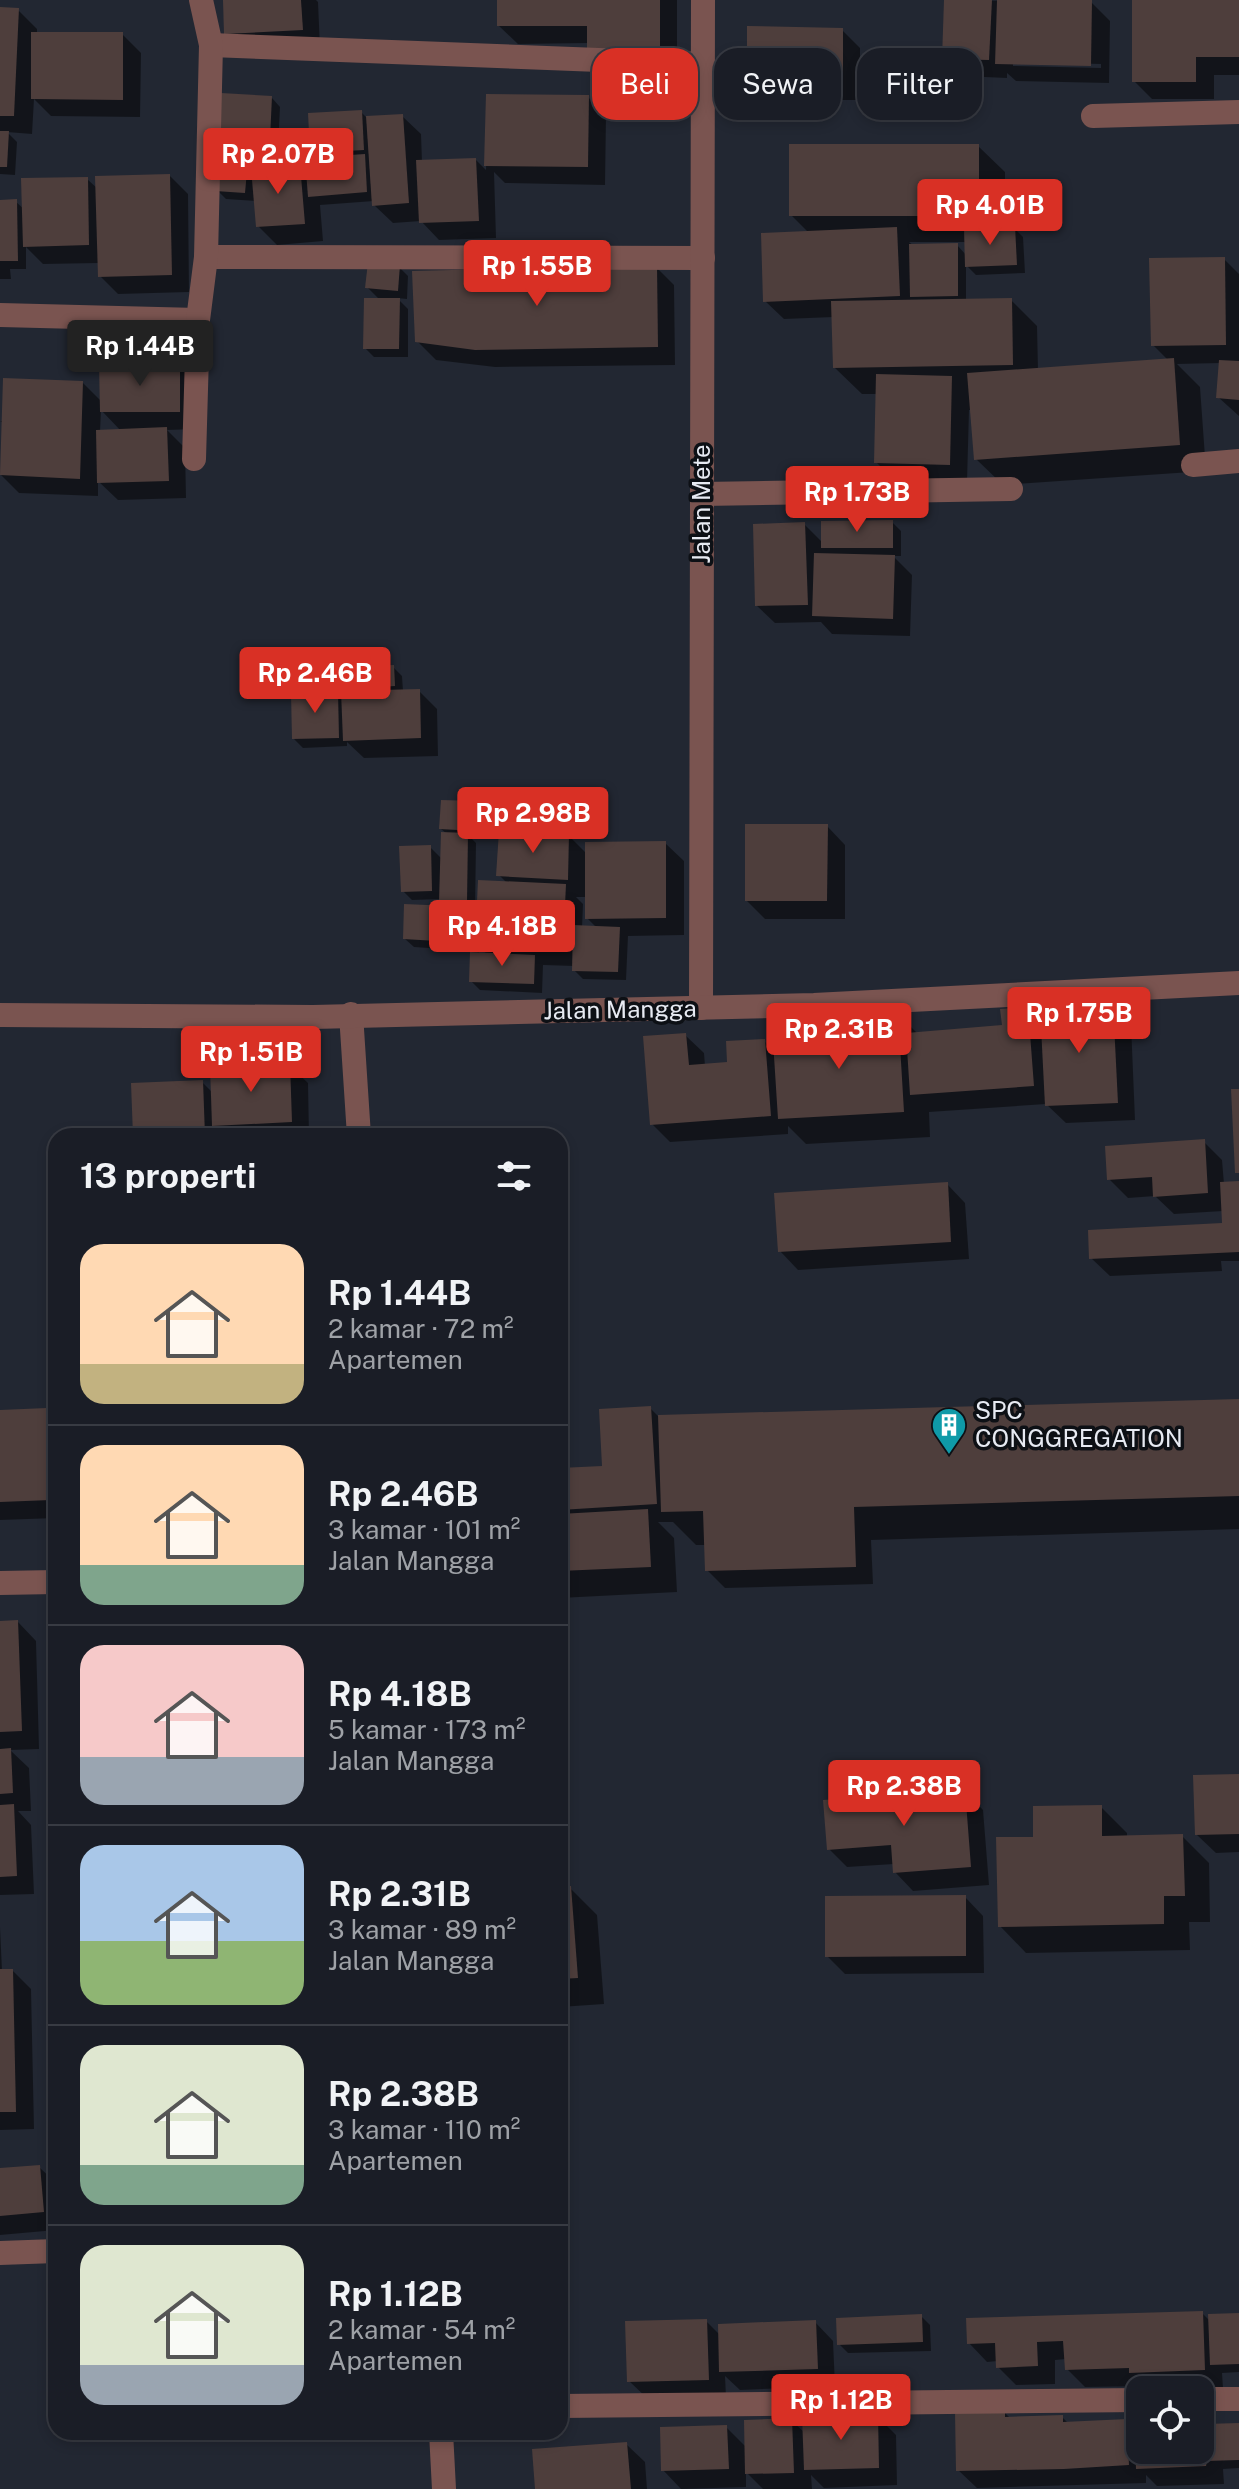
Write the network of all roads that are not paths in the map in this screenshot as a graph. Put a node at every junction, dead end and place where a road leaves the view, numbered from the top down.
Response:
1 (201, 0) edge
2 (703, 0) edge
3 (211, 45) junction
4 (703, 64) junction
5 (1239, 112) edge
6 (1093, 116) dead end
7 (206, 257) junction
8 (703, 258) junction
9 (0, 315) edge
10 (198, 320) junction
11 (194, 459) dead end
12 (1239, 461) edge
13 (1193, 465) dead end
14 (1011, 489) dead end
15 (702, 494) junction
16 (1239, 983) edge
17 (701, 1008) junction
18 (351, 1014) junction
19 (0, 1015) edge
20 (358, 1128) edge
21 (48, 1582) edge
22 (0, 1583) edge
23 (48, 2251) edge
24 (0, 2253) edge
25 (1214, 2399) edge
26 (1239, 2399) edge
27 (1126, 2400) edge
28 (568, 2406) edge
29 (441, 2440) edge
30 (444, 2489) edge

1 - 3 street
2 - 4 street, Jalan Mete
3 - 4 street
3 - 7 street
4 - 8 street, Jalan Mete
5 - 6 street
7 - 8 street
7 - 10 street
8 - 15 street, Jalan Mete
9 - 10 street
10 - 11 street
12 - 13 street
14 - 15 street
15 - 17 street, Jalan Mete
16 - 17 street, Jalan Mangga
17 - 18 street, Jalan Mangga
18 - 19 street, Jalan Mangga
18 - 20 street
21 - 22 street
23 - 24 street
25 - 26 street
27 - 28 street
29 - 30 street

